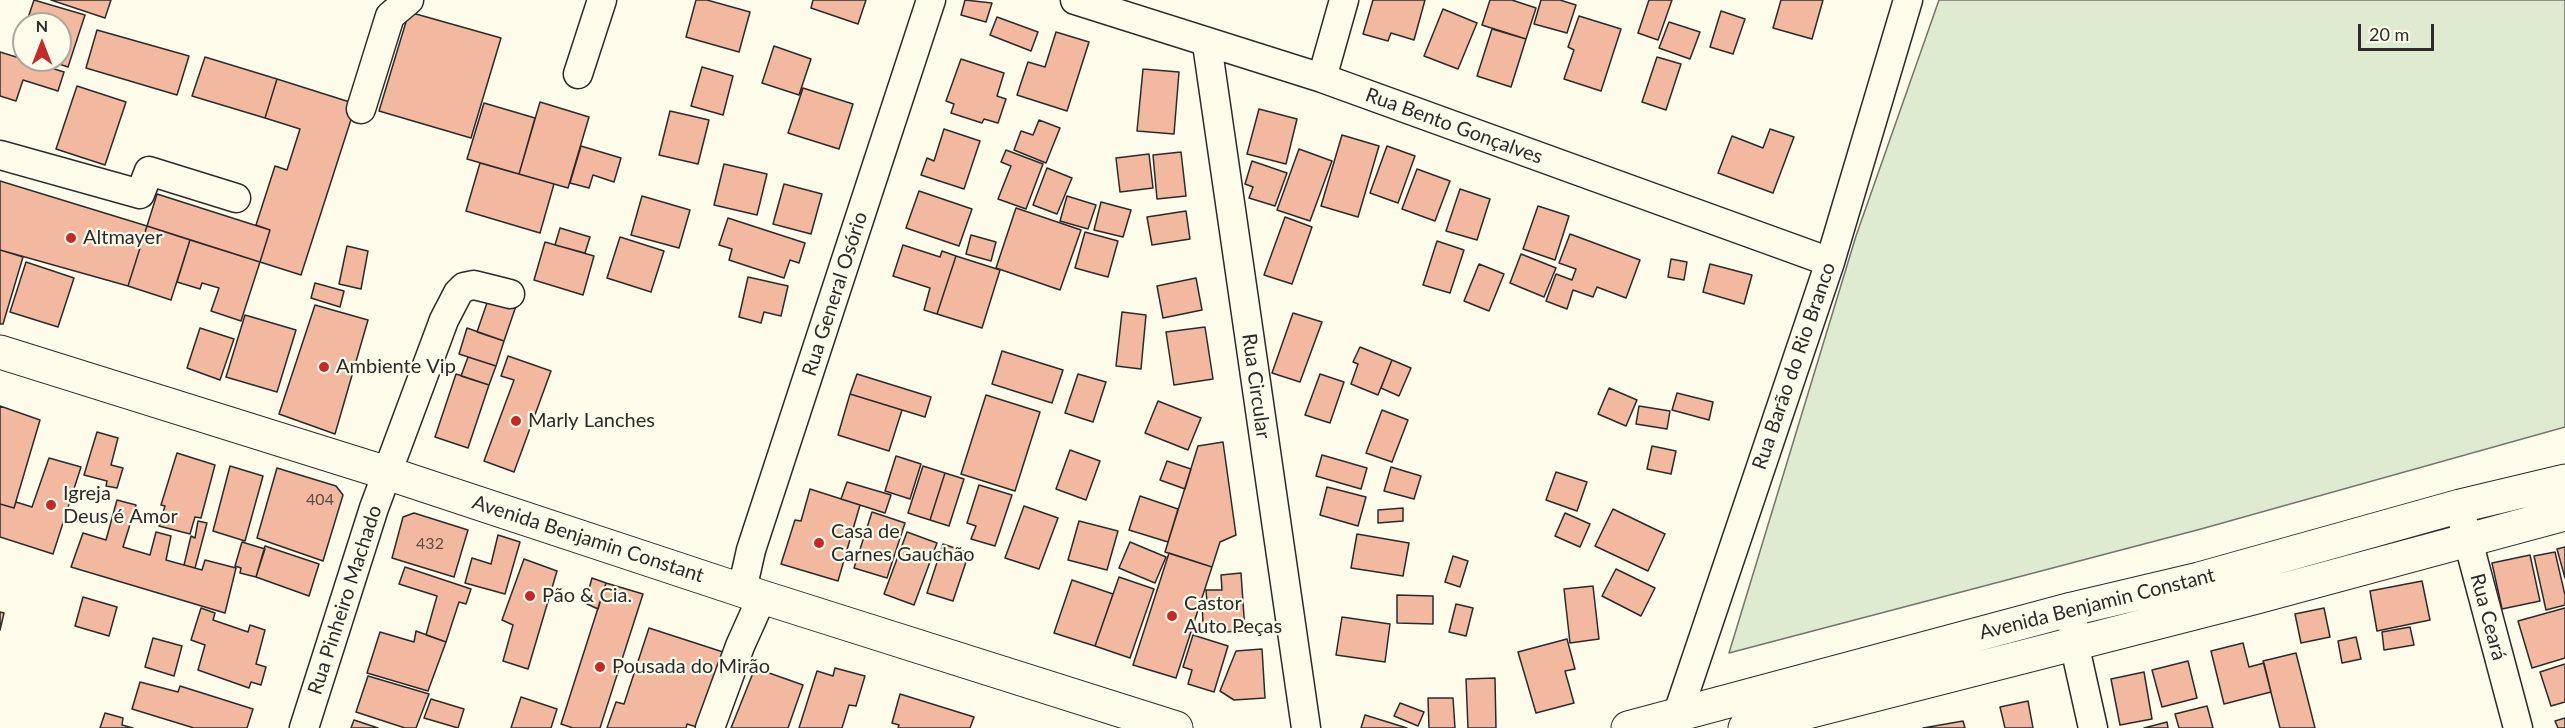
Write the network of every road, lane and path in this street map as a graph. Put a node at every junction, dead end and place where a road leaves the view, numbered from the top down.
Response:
1 (409, 0) edge
2 (602, 0) edge
3 (931, 0) edge
4 (1075, 0) edge
5 (1344, 0) edge
6 (1908, 0) edge
7 (1207, 44) junction
8 (578, 74) dead end
9 (1322, 78) junction
10 (361, 109) dead end
11 (0, 154) edge
12 (237, 198) dead end
13 (1830, 262) junction
14 (510, 294) dead end
15 (0, 352) edge
16 (387, 473) junction
17 (2565, 481) edge
18 (2460, 506) junction
19 (2565, 514) edge
20 (2466, 539) junction
21 (752, 593) junction
22 (2072, 609) junction
23 (2074, 643) junction
24 (1673, 721) edge
25 (304, 728) edge
26 (710, 728) edge
27 (1176, 728) edge
28 (1306, 728) edge
29 (1628, 728) edge
30 (1745, 728) edge
31 (2093, 728) edge
32 (2518, 728) edge

1 - 10 street
2 - 8 street
3 - 21 street, Rua General Osório
4 - 7 street, Rua Bento Gonçalves
5 - 9 street
6 - 13 street, Rua Barão do Rio Branco
7 - 9 street, Rua Bento Gonçalves
7 - 28 street, Rua Circular
9 - 13 street, Rua Bento Gonçalves
11 - 12 street
13 - 24 street, Rua Barão do Rio Branco
14 - 16 street, Rua Pinheiro Machado
15 - 16 main road, Avenida Benjamin Constant
16 - 21 main road, Avenida Benjamin Constant
16 - 25 street, Rua Pinheiro Machado
17 - 18 main road, Avenida Benjamin Constant
18 - 20 street, Rua Ceará
18 - 22 main road, Avenida Benjamin Constant
19 - 20 main road, Avenida Benjamin Constant
20 - 23 main road, Avenida Benjamin Constant
20 - 32 street, Rua Ceará
21 - 26 street, Rua General Osório
21 - 27 main road, Avenida Benjamin Constant
22 - 23 street
22 - 24 main road, Avenida Benjamin Constant
23 - 30 main road, Avenida Benjamin Constant
23 - 31 street
24 - 29 main road, Avenida Benjamin Constant

